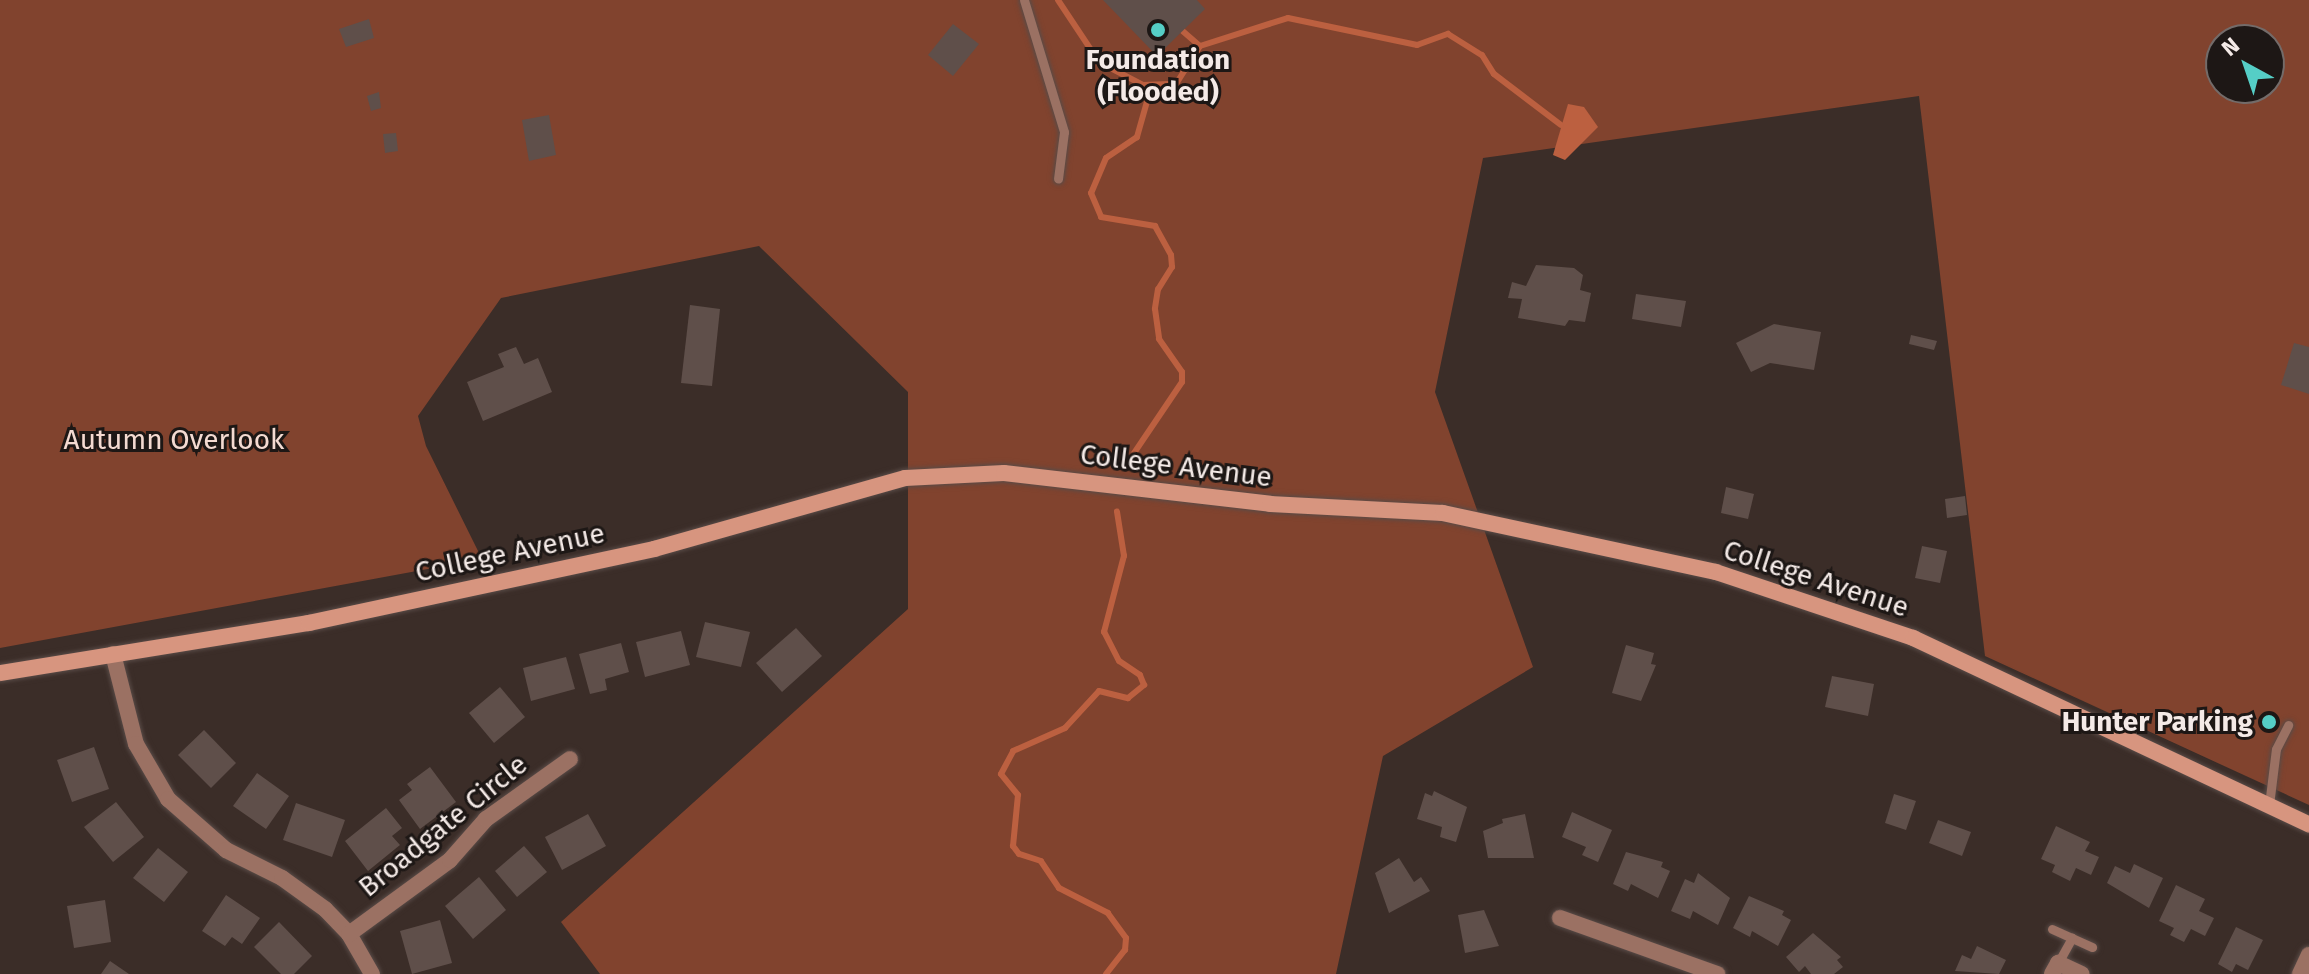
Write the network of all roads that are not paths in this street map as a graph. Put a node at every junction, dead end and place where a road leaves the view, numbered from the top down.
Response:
1 (1024, 0) edge
2 (1058, 179) dead end
3 (113, 654) junction
4 (0, 673) edge
5 (2288, 725) dead end
6 (570, 759) dead end
7 (2269, 805) junction
8 (2309, 824) edge
9 (1560, 918) dead end
10 (2052, 929) dead end
11 (349, 934) junction
12 (2072, 938) junction
13 (2092, 947) dead end
14 (2309, 955) edge
15 (2055, 969) edge
16 (372, 974) edge
17 (1717, 974) edge
18 (2082, 974) edge
19 (2300, 974) edge

1 - 2 lane
3 - 4 street, College Avenue
3 - 7 street, College Avenue
3 - 11 street
5 - 7 lane
6 - 11 street, Broadgate Circle
7 - 8 street, College Avenue
9 - 17 street
10 - 12 lane
11 - 16 street
12 - 13 lane
12 - 15 lane
14 - 19 street
15 - 18 street

